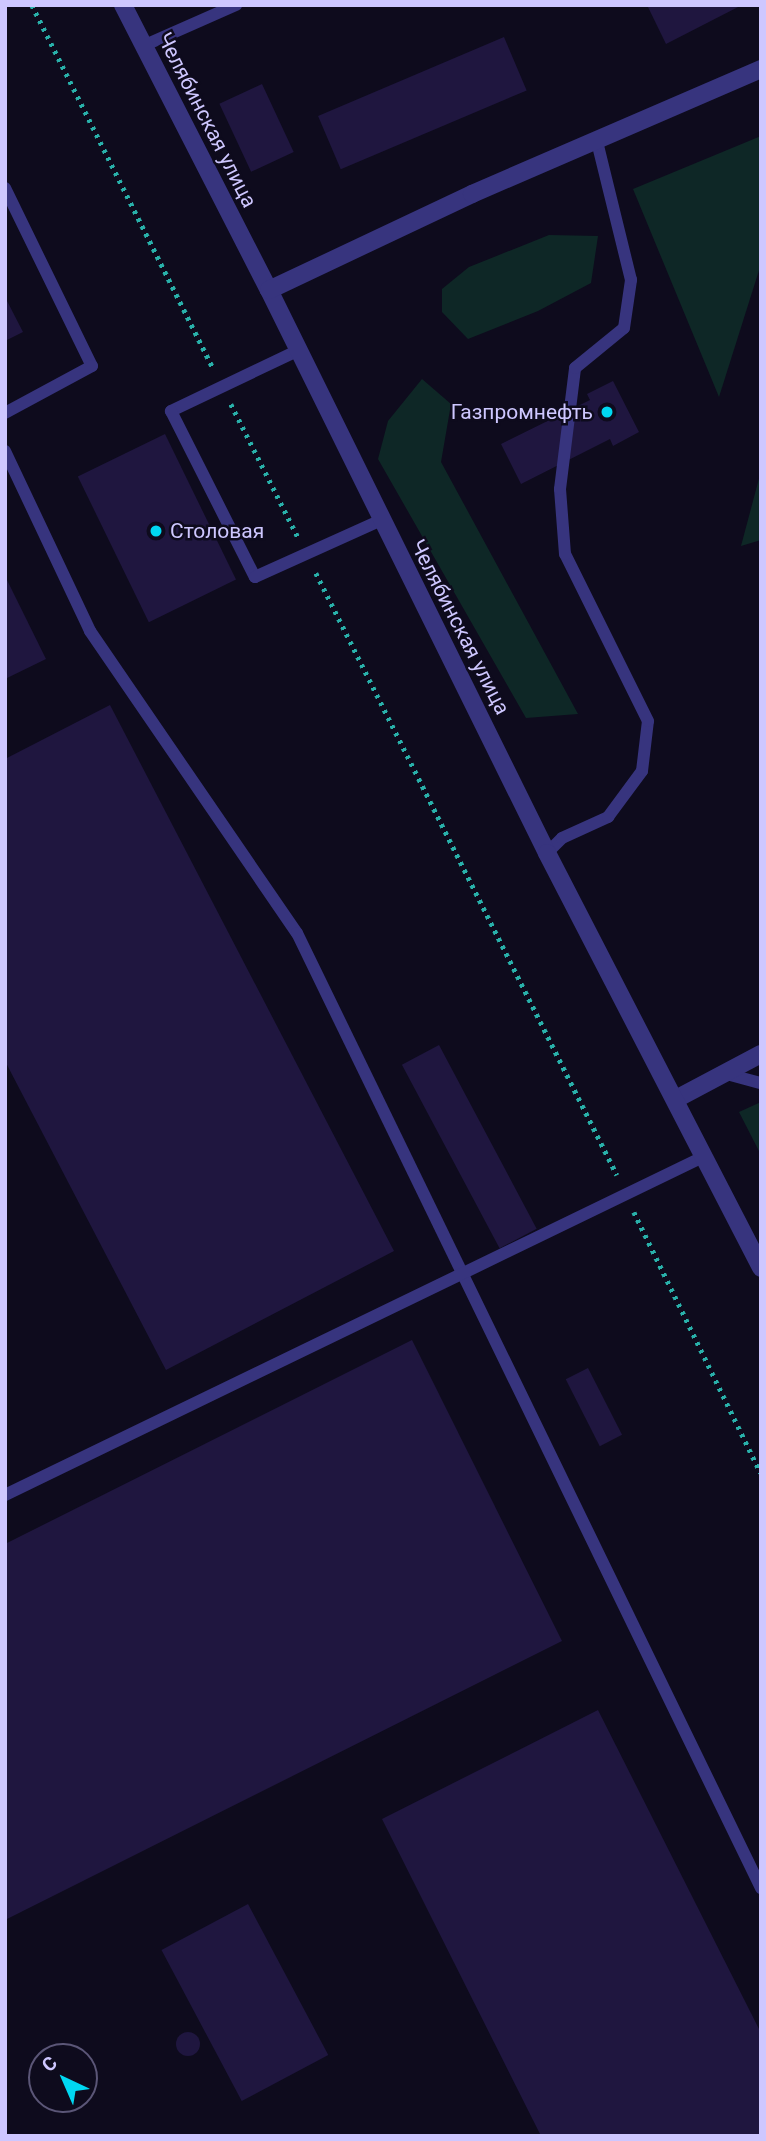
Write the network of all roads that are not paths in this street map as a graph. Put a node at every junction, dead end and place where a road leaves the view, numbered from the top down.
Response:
1 (123, 5) edge
2 (236, 5) edge
3 (144, 46) junction
4 (761, 69) edge
5 (596, 138) junction
6 (5, 188) edge
7 (269, 290) junction
8 (299, 349) junction
9 (5, 413) edge
10 (5, 451) edge
11 (381, 520) junction
12 (547, 853) junction
13 (761, 1054) edge
14 (723, 1073) junction
15 (761, 1083) edge
16 (676, 1099) junction
17 (705, 1156) junction
18 (761, 1268) edge
19 (462, 1272) junction
20 (5, 1495) edge
21 (761, 1888) edge

1 - 3 street, Челябинская улица
2 - 3 lane
3 - 7 street, Челябинская улица
4 - 5 street
5 - 7 street
5 - 12 lane
6 - 9 lane
7 - 8 street, Челябинская улица
8 - 11 street, Челябинская улица
8 - 11 lane
10 - 19 lane
11 - 12 street, Челябинская улица
12 - 16 street, Челябинская улица
13 - 14 street
14 - 15 lane
14 - 16 street
16 - 17 street, Челябинская улица
17 - 18 street, Челябинская улица
17 - 19 lane
19 - 20 lane
19 - 21 lane

